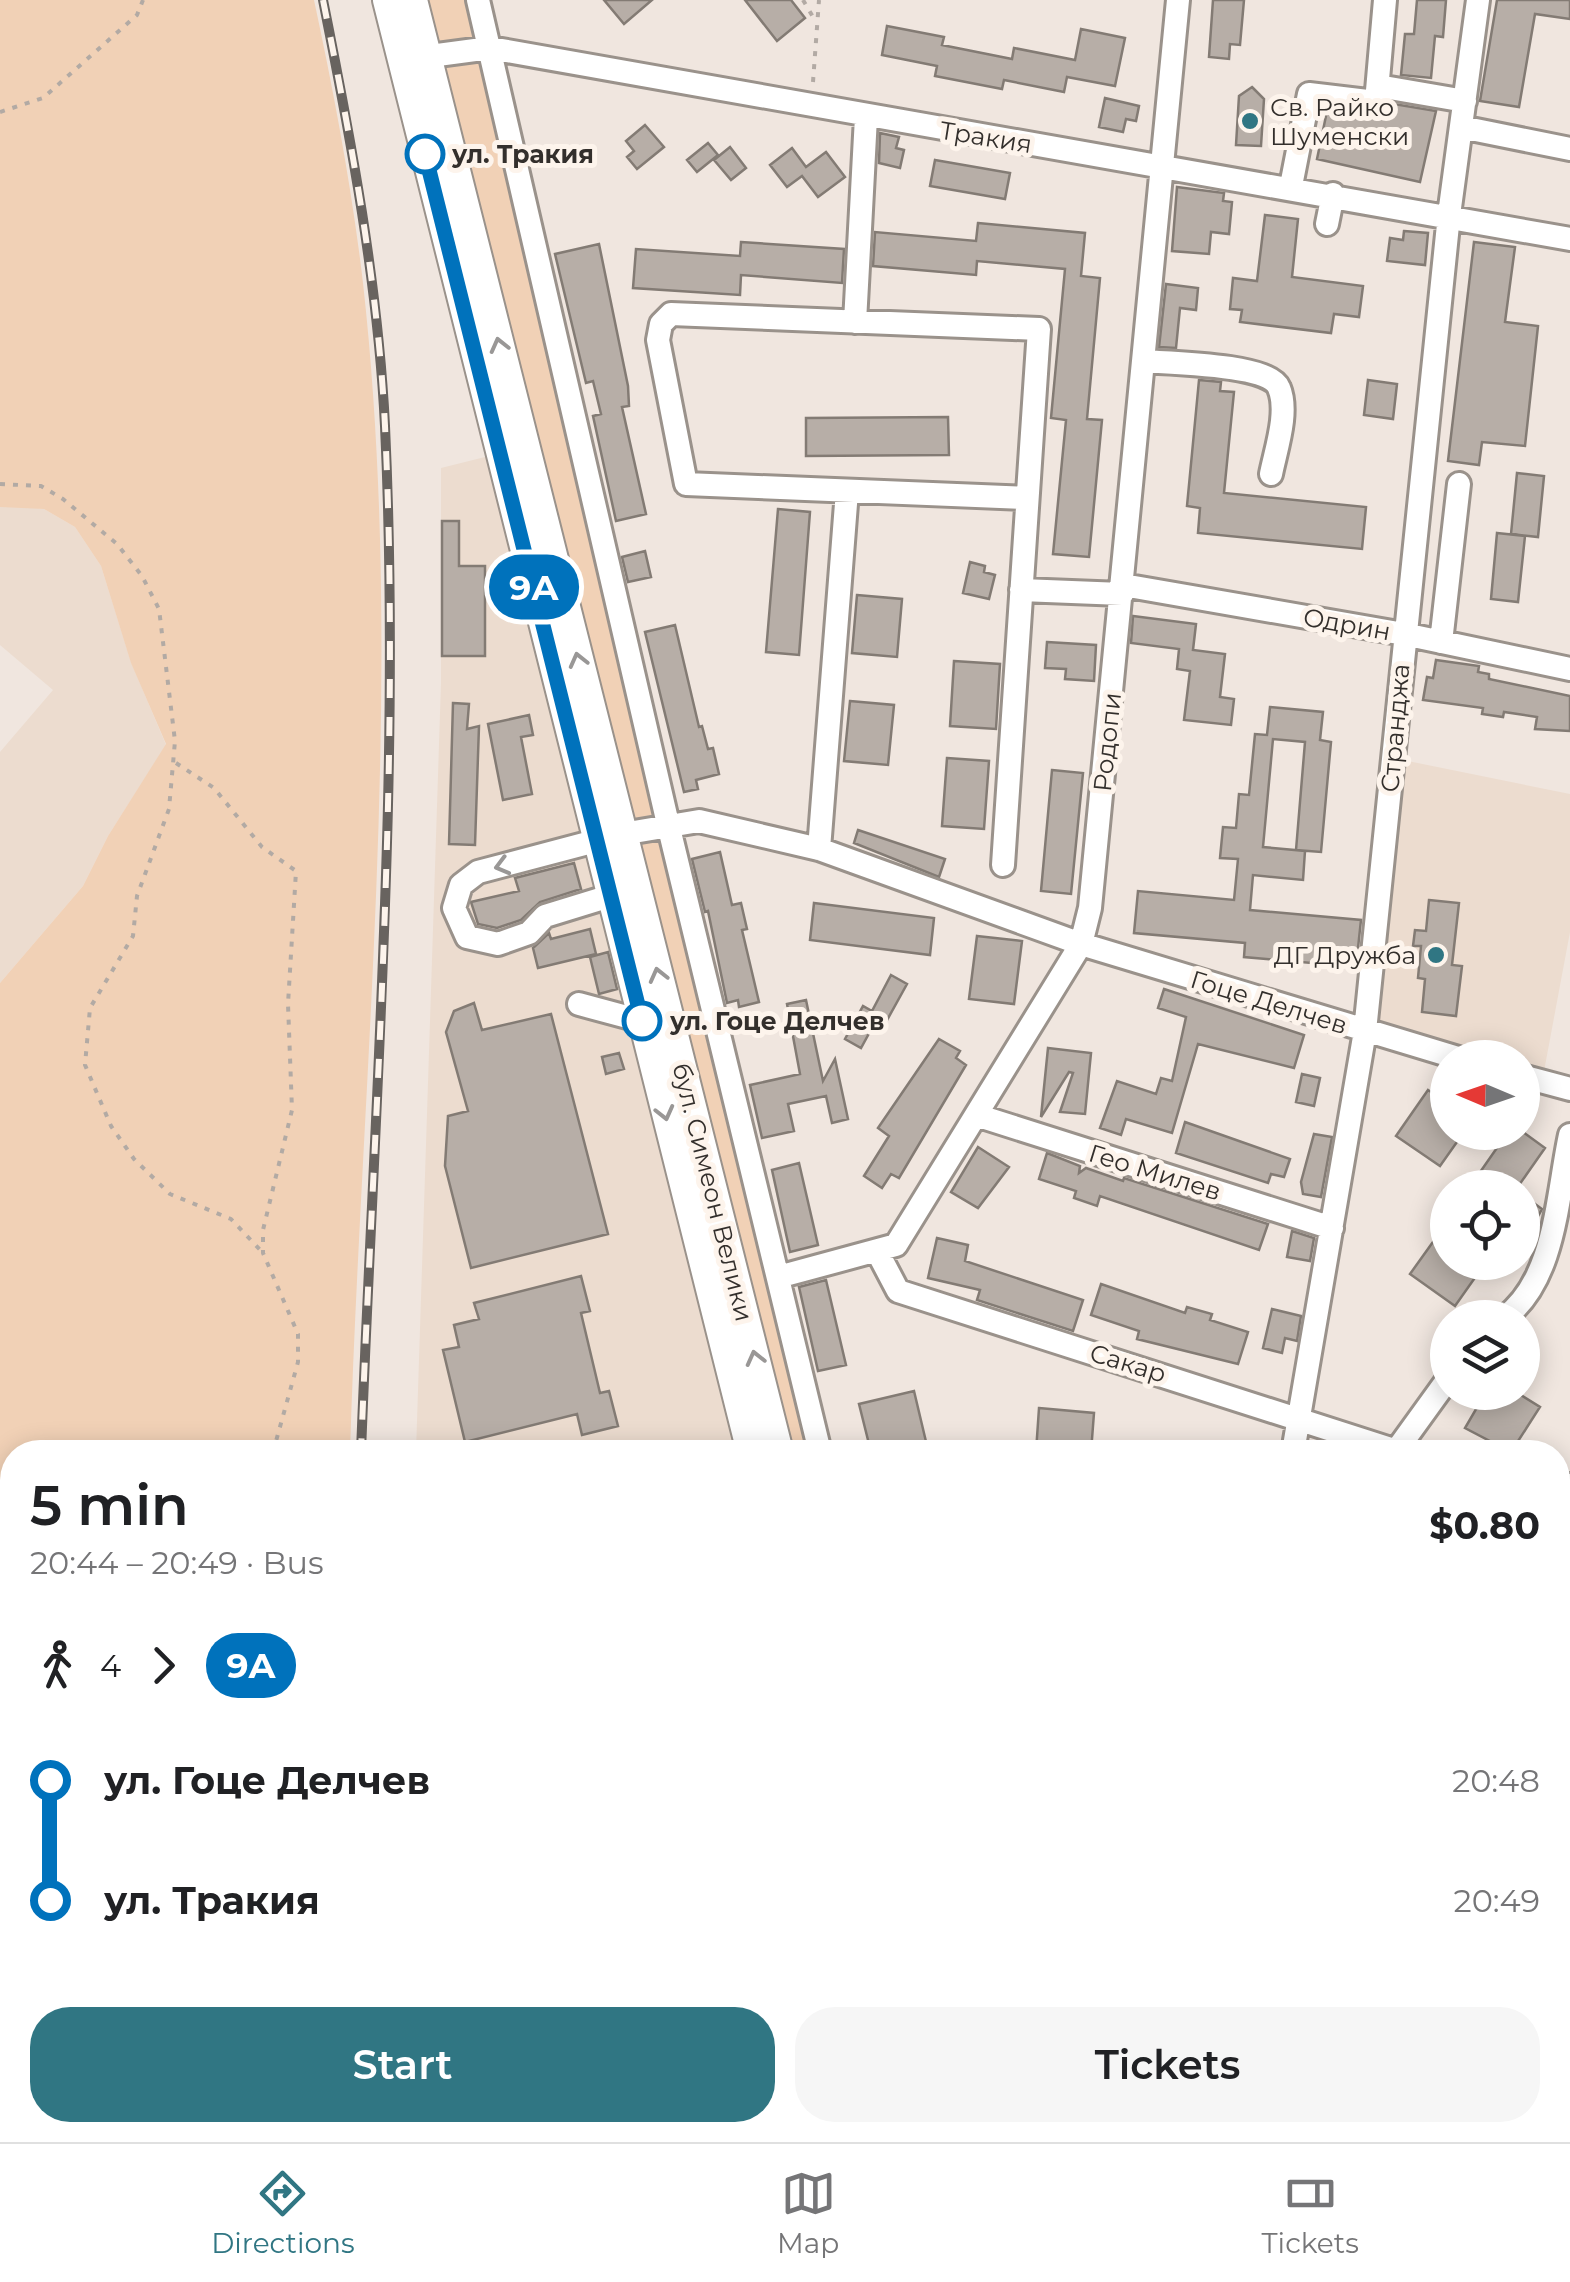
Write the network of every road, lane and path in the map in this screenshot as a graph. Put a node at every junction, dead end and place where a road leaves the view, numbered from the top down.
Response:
1 (143, 0) edge
2 (387, 0) edge
3 (413, 0) edge
4 (478, 0) edge
5 (803, 0) edge
6 (820, 0) edge
7 (1178, 0) edge
8 (1385, 0) edge
9 (1478, 0) edge
10 (818, 24) junction
11 (490, 48) junction
12 (414, 58) junction
13 (1378, 86) junction
14 (1464, 100) junction
15 (811, 107) junction
16 (0, 112) edge
17 (866, 117) junction
18 (1461, 127) junction
19 (1570, 149) edge
20 (1161, 166) junction
21 (1290, 186) junction
22 (1333, 194) junction
23 (1449, 215) junction
24 (1328, 224) dead end
25 (1570, 239) edge
26 (855, 322) junction
27 (1143, 361) junction
28 (1271, 474) dead end
29 (0, 484) edge
30 (1459, 484) dead end
31 (848, 491) junction
32 (1027, 498) junction
33 (1122, 589) junction
34 (1020, 590) junction
35 (1404, 634) junction
36 (1440, 642) junction
37 (1570, 669) edge
38 (176, 763) junction
39 (668, 824) junction
40 (609, 838) junction
41 (819, 849) junction
42 (1002, 865) dead end
43 (610, 896) junction
44 (1082, 944) junction
45 (579, 1004) dead end
46 (642, 1021) junction
47 (1365, 1031) junction
48 (1430, 1050) edge
49 (1540, 1081) edge
50 (1570, 1089) edge
51 (979, 1116) junction
52 (1570, 1135) edge
53 (1332, 1228) junction
54 (876, 1251) junction
55 (263, 1253) junction
56 (778, 1277) junction
57 (1527, 1300) edge
58 (1430, 1405) edge
59 (1299, 1417) junction
60 (277, 1440) edge
61 (747, 1440) edge
62 (776, 1440) edge
63 (817, 1440) edge
64 (1295, 1440) edge
65 (1364, 1440) edge
66 (1406, 1440) edge

1 - 16 path
2 - 12 main road, бул. Симеон Велики
3 - 12 main road, бул. Симеон Велики
4 - 11 street
5 - 10 path
6 - 10 path
7 - 20 street, Родопи
8 - 13 street
9 - 14 street, Странджа
10 - 15 path
11 - 12 street, Тракия
11 - 15 street, Тракия
11 - 39 street
12 - 40 main road, бул. Симеон Велики
13 - 14 street
13 - 21 street
14 - 18 street, Странджа
15 - 17 street, Тракия
17 - 20 street, Тракия
17 - 26 street
18 - 19 street
18 - 23 street, Странджа
20 - 21 street, Тракия
20 - 27 street, Родопи
21 - 22 street, Тракия
22 - 23 street, Тракия
22 - 24 street
23 - 25 street, Тракия
23 - 35 street, Странджа
26 - 31 street
26 - 32 street
27 - 28 street
27 - 33 street, Родопи
29 - 38 path
30 - 36 street
31 - 32 street
31 - 41 street
32 - 34 street
33 - 34 street, Одрин
33 - 35 street, Одрин
33 - 44 street, Родопи
34 - 42 street
35 - 36 street, Одрин
35 - 47 street, Странджа
36 - 37 street, Одрин
38 - 55 path
38 - 55 path
39 - 40 street, Гоце Делчев
39 - 41 street, Гоце Делчев
39 - 56 street
40 - 43 main road, бул. Симеон Велики
40 -> 43 street, Гоце Делчев
62 -> 40 main road, бул. Симеон Велики
41 - 44 street, Гоце Делчев
43 - 46 main road, бул. Симеон Велики
44 - 47 street, Гоце Делчев
44 - 51 street, Родопи
45 - 46 street
46 -> 61 main road, бул. Симеон Велики
47 - 48 street, Гоце Делчев
47 - 53 street, Странджа
49 - 50 street
51 - 53 street, Гео Милев
51 - 54 street, Родопи
52 - 57 street
53 - 59 street, Странджа
54 - 56 street
54 - 59 street, Сакар
55 - 60 path
56 - 63 street
58 - 66 street
59 - 64 street, Странджа
59 - 65 street, Сакар

